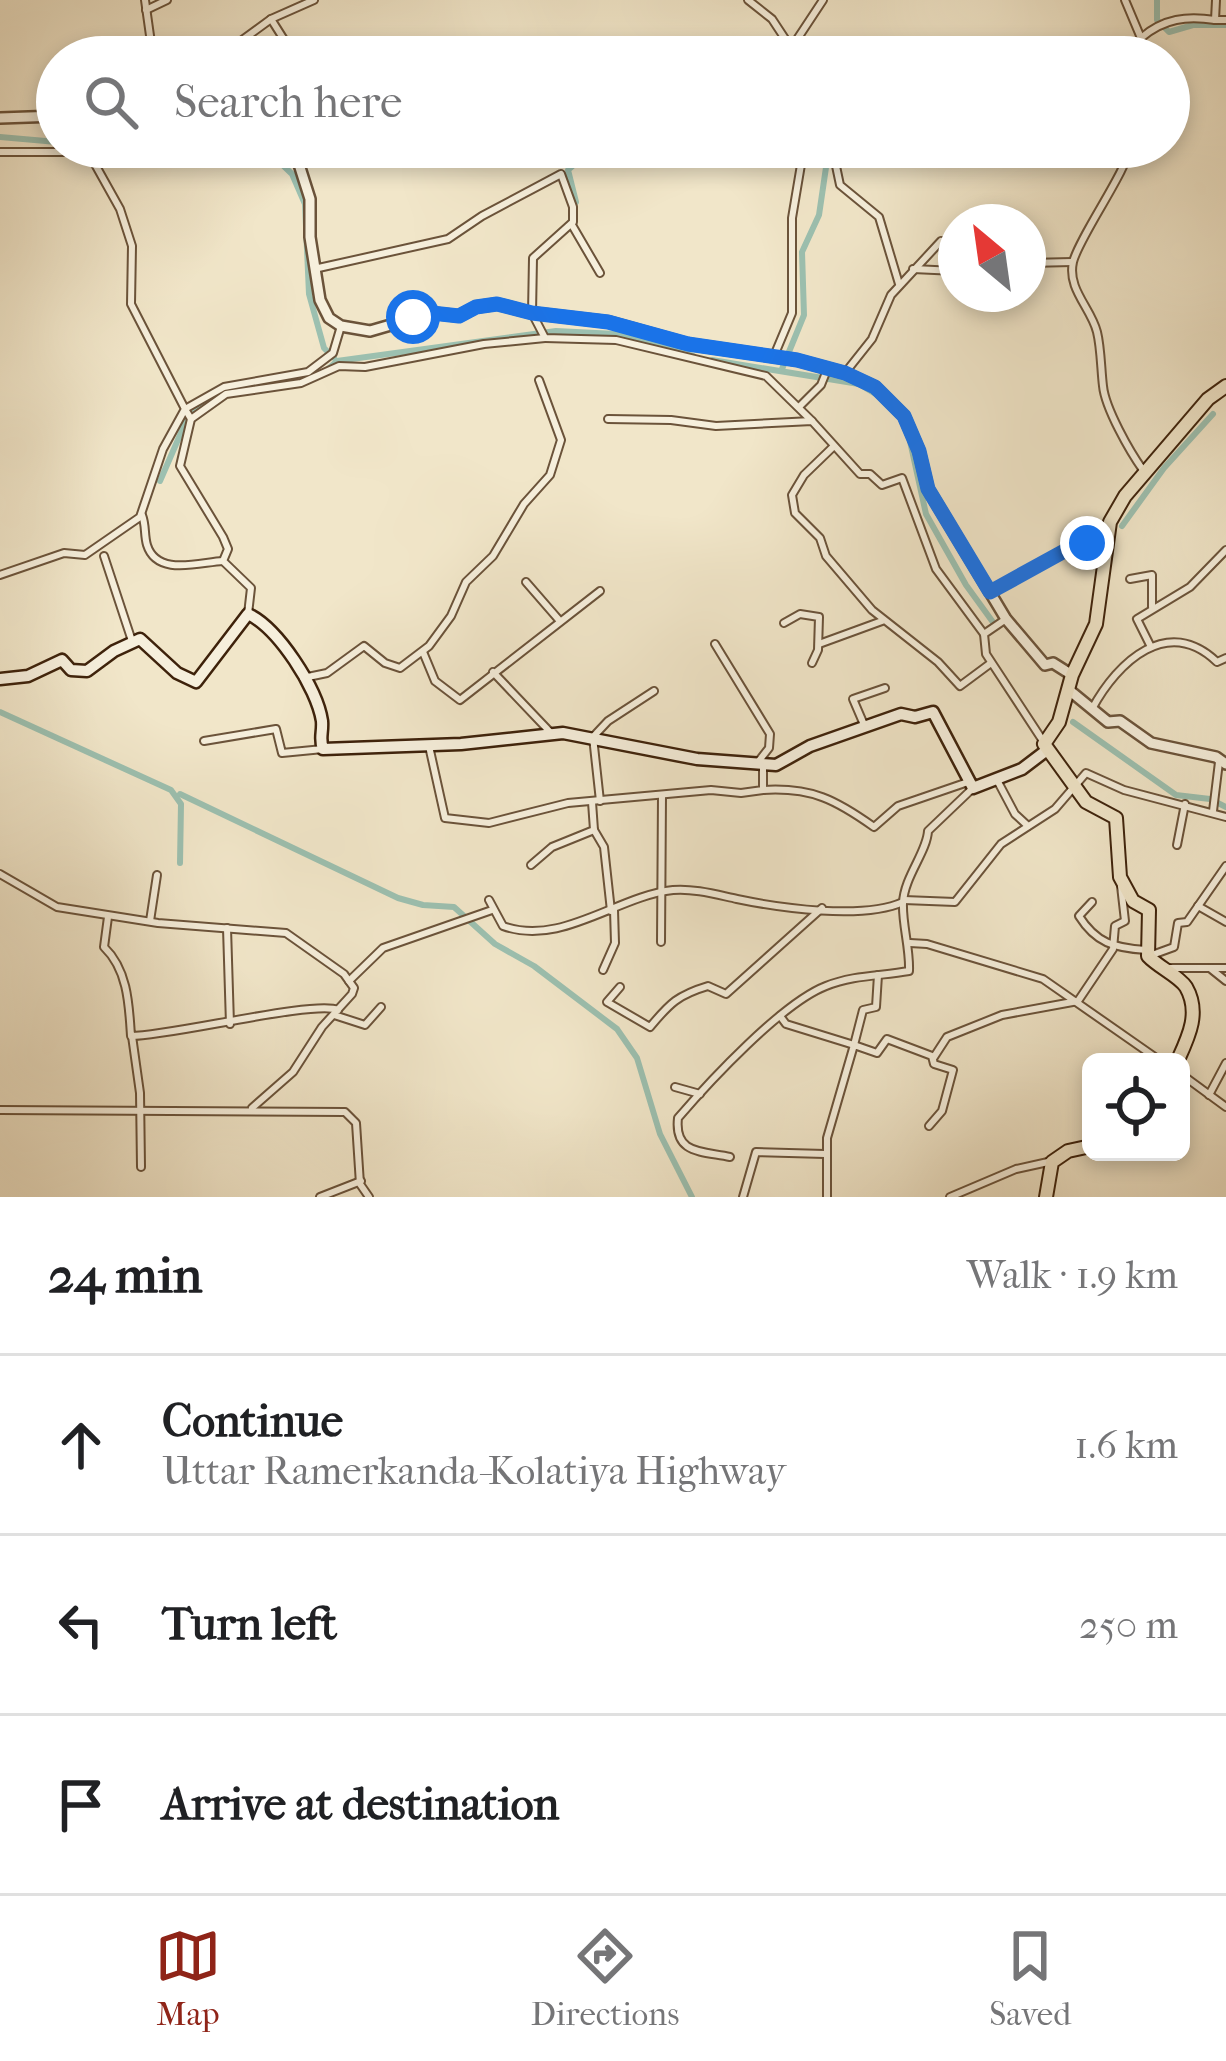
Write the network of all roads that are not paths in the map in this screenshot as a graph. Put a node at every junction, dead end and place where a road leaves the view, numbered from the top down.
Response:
1 (145, 0) edge
2 (167, 0) edge
3 (314, 0) edge
4 (748, 0) edge
5 (823, 0) edge
6 (1125, 0) edge
7 (1216, 0) edge
8 (146, 10) junction
9 (271, 19) junction
10 (1215, 20) junction
11 (1226, 20) edge
12 (150, 36) edge
13 (248, 36) edge
14 (282, 36) edge
15 (783, 36) edge
16 (799, 36) edge
17 (1140, 36) edge
18 (1143, 36) edge
19 (36, 117) edge
20 (0, 118) edge
21 (36, 151) edge
22 (0, 152) edge
23 (97, 168) edge
24 (300, 168) edge
25 (801, 168) edge
26 (836, 168) edge
27 (1122, 168) edge
28 (572, 225) junction
29 (938, 244) edge
30 (1073, 262) junction
31 (1046, 263) edge
32 (314, 269) junction
33 (913, 269) junction
34 (938, 270) edge
35 (600, 273) dead end
36 (899, 284) junction
37 (532, 313) junction
38 (341, 326) junction
39 (545, 337) junction
40 (779, 357) junction
41 (845, 373) junction
42 (824, 377) junction
43 (539, 380) dead end
44 (1226, 386) edge
45 (800, 406) junction
46 (188, 415) junction
47 (608, 419) dead end
48 (812, 421) junction
49 (834, 446) junction
50 (1145, 472) junction
51 (142, 514) junction
52 (1106, 542) junction
53 (1225, 555) edge
54 (104, 556) dead end
55 (223, 561) junction
56 (0, 575) edge
57 (1130, 579) dead end
58 (526, 582) dead end
59 (600, 591) dead end
60 (990, 592) junction
61 (1153, 607) junction
62 (248, 614) junction
63 (1006, 619) junction
64 (559, 620) junction
65 (882, 621) junction
66 (784, 623) dead end
67 (984, 634) junction
68 (132, 641) junction
69 (715, 644) dead end
70 (819, 644) junction
71 (1150, 647) junction
72 (423, 652) junction
73 (1226, 658) edge
74 (812, 663) dead end
75 (992, 663) junction
76 (494, 672) junction
77 (1072, 675) junction
78 (303, 678) junction
79 (0, 679) edge
80 (885, 688) dead end
81 (1069, 690) junction
82 (654, 691) dead end
83 (1092, 709) junction
84 (865, 727) junction
85 (551, 733) junction
86 (593, 737) junction
87 (204, 741) dead end
88 (428, 746) junction
89 (1046, 747) junction
90 (322, 749) junction
91 (1223, 762) edge
92 (761, 763) junction
93 (997, 780) junction
94 (970, 785) junction
95 (1074, 787) junction
96 (763, 790) junction
97 (662, 796) junction
98 (596, 801) junction
99 (1185, 804) junction
100 (1214, 806) junction
101 (1226, 817) edge
102 (1029, 826) junction
103 (594, 830) junction
104 (1177, 845) dead end
105 (532, 865) dead end
106 (1226, 866) edge
107 (0, 874) edge
108 (157, 875) dead end
109 (1122, 883) junction
110 (662, 892) junction
111 (489, 900) dead end
112 (903, 901) junction
113 (1092, 902) dead end
114 (1198, 907) junction
115 (822, 908) junction
116 (613, 910) junction
117 (490, 911) junction
118 (108, 916) junction
119 (150, 921) junction
120 (1226, 922) edge
121 (227, 928) junction
122 (661, 942) dead end
123 (910, 943) junction
124 (1114, 946) junction
125 (1147, 953) junction
126 (1160, 968) junction
127 (1226, 968) edge
128 (1211, 969) junction
129 (603, 970) dead end
130 (878, 974) junction
131 (349, 981) junction
132 (1226, 981) edge
133 (620, 987) dead end
134 (1078, 1001) junction
135 (381, 1007) dead end
136 (336, 1012) junction
137 (779, 1016) junction
138 (230, 1024) junction
139 (132, 1036) junction
140 (854, 1045) junction
141 (1150, 1053) edge
142 (1180, 1053) edge
143 (934, 1058) junction
144 (1226, 1063) edge
145 (1190, 1081) edge
146 (675, 1087) dead end
147 (701, 1095) junction
148 (1209, 1095) junction
149 (1226, 1107) edge
150 (252, 1108) junction
151 (0, 1110) edge
152 (140, 1112) junction
153 (929, 1126) dead end
154 (1082, 1148) edge
155 (825, 1154) junction
156 (730, 1157) dead end
157 (1052, 1162) junction
158 (141, 1166) dead end
159 (361, 1181) junction
160 (320, 1197) edge
161 (369, 1197) edge
162 (742, 1197) edge
163 (827, 1197) edge
164 (950, 1197) edge
165 (1046, 1197) edge

1 - 8 street
2 - 8 street
3 - 9 street
4 - 15 street
5 - 16 street
6 - 17 street
7 - 10 street
8 - 12 street
9 - 13 street
9 - 14 street
10 - 11 street
10 - 18 street
19 - 20 street
21 - 22 street
23 - 46 street
24 - 32 street
25 - 40 street
26 - 36 street
27 - 30 street
28 - 32 street
28 - 35 street
28 - 37 street
29 - 33 street
30 - 31 street
30 - 50 street
32 - 38 street
33 - 34 street
33 - 36 street
36 - 41 street
37 - 38 street
37 - 39 street
37 - 40 street
38 - 46 street
39 - 45 street
39 - 46 street
40 - 42 street
41 - 42 street
41 - 60 street
42 - 45 street
43 - 72 street
44 - 50 main road
45 - 48 street
46 - 51 street
46 - 55 street
47 - 48 street
48 - 49 street
49 - 65 street
49 - 67 street
50 - 52 main road
51 - 55 street
51 - 56 street
52 - 60 street
52 - 77 main road
53 - 61 street
54 - 68 street
55 - 62 street
57 - 61 street
58 - 64 street
59 - 64 street
60 - 63 street
61 - 71 street
62 - 68 main road
62 - 78 main road
63 - 67 street
63 - 77 street
64 - 76 street
65 - 70 street
65 - 75 street
66 - 70 street
67 - 75 street
68 - 79 main road
69 - 92 street
70 - 74 street
71 - 73 street
71 - 83 street
72 - 76 street
72 - 78 street
75 - 89 street
76 - 85 street
77 - 81 main road
78 - 90 main road
80 - 84 street
81 - 83 street
81 - 89 main road
82 - 86 street
83 - 91 street
84 - 92 main road
84 - 94 main road
85 - 86 main road
85 - 88 main road
86 - 92 main road
86 - 98 street
87 - 90 street
88 - 90 main road
88 - 98 street
89 - 93 main road
89 - 95 main road
91 - 100 street
92 - 96 street
93 - 94 main road
93 - 102 street
94 - 96 street
94 - 112 street
95 - 99 street
95 - 102 street
95 - 109 main road
96 - 97 street
97 - 98 street
97 - 110 street
98 - 103 street
99 - 100 street
99 - 104 street
100 - 101 street
102 - 112 street
103 - 105 street
103 - 116 street
106 - 114 street
107 - 118 street
108 - 119 street
109 - 124 street
109 - 125 main road
110 - 115 street
110 - 116 street
110 - 122 street
111 - 117 street
112 - 115 street
112 - 123 street
113 - 124 street
114 - 120 street
114 - 125 street
115 - 133 street
116 - 117 street
116 - 129 street
117 - 131 street
118 - 119 street
118 - 139 street
119 - 121 street
121 - 131 street
121 - 138 street
123 - 130 street
123 - 134 street
124 - 125 street
124 - 134 street
125 - 126 main road
126 - 128 street
126 - 142 main road
127 - 128 street
128 - 132 street
130 - 137 street
130 - 140 street
131 - 136 street
134 - 141 street
134 - 143 street
135 - 136 street
136 - 138 street
136 - 150 street
137 - 140 street
137 - 147 street
138 - 139 street
139 - 152 street
140 - 143 street
140 - 155 street
143 - 153 street
144 - 148 street
145 - 148 street
146 - 147 street
147 - 156 street
148 - 149 street
150 - 152 street
150 - 159 street
151 - 152 street
152 - 158 street
154 - 157 main road
155 - 162 street
155 - 163 street
157 - 164 street
157 - 165 main road
159 - 160 street
159 - 161 street

